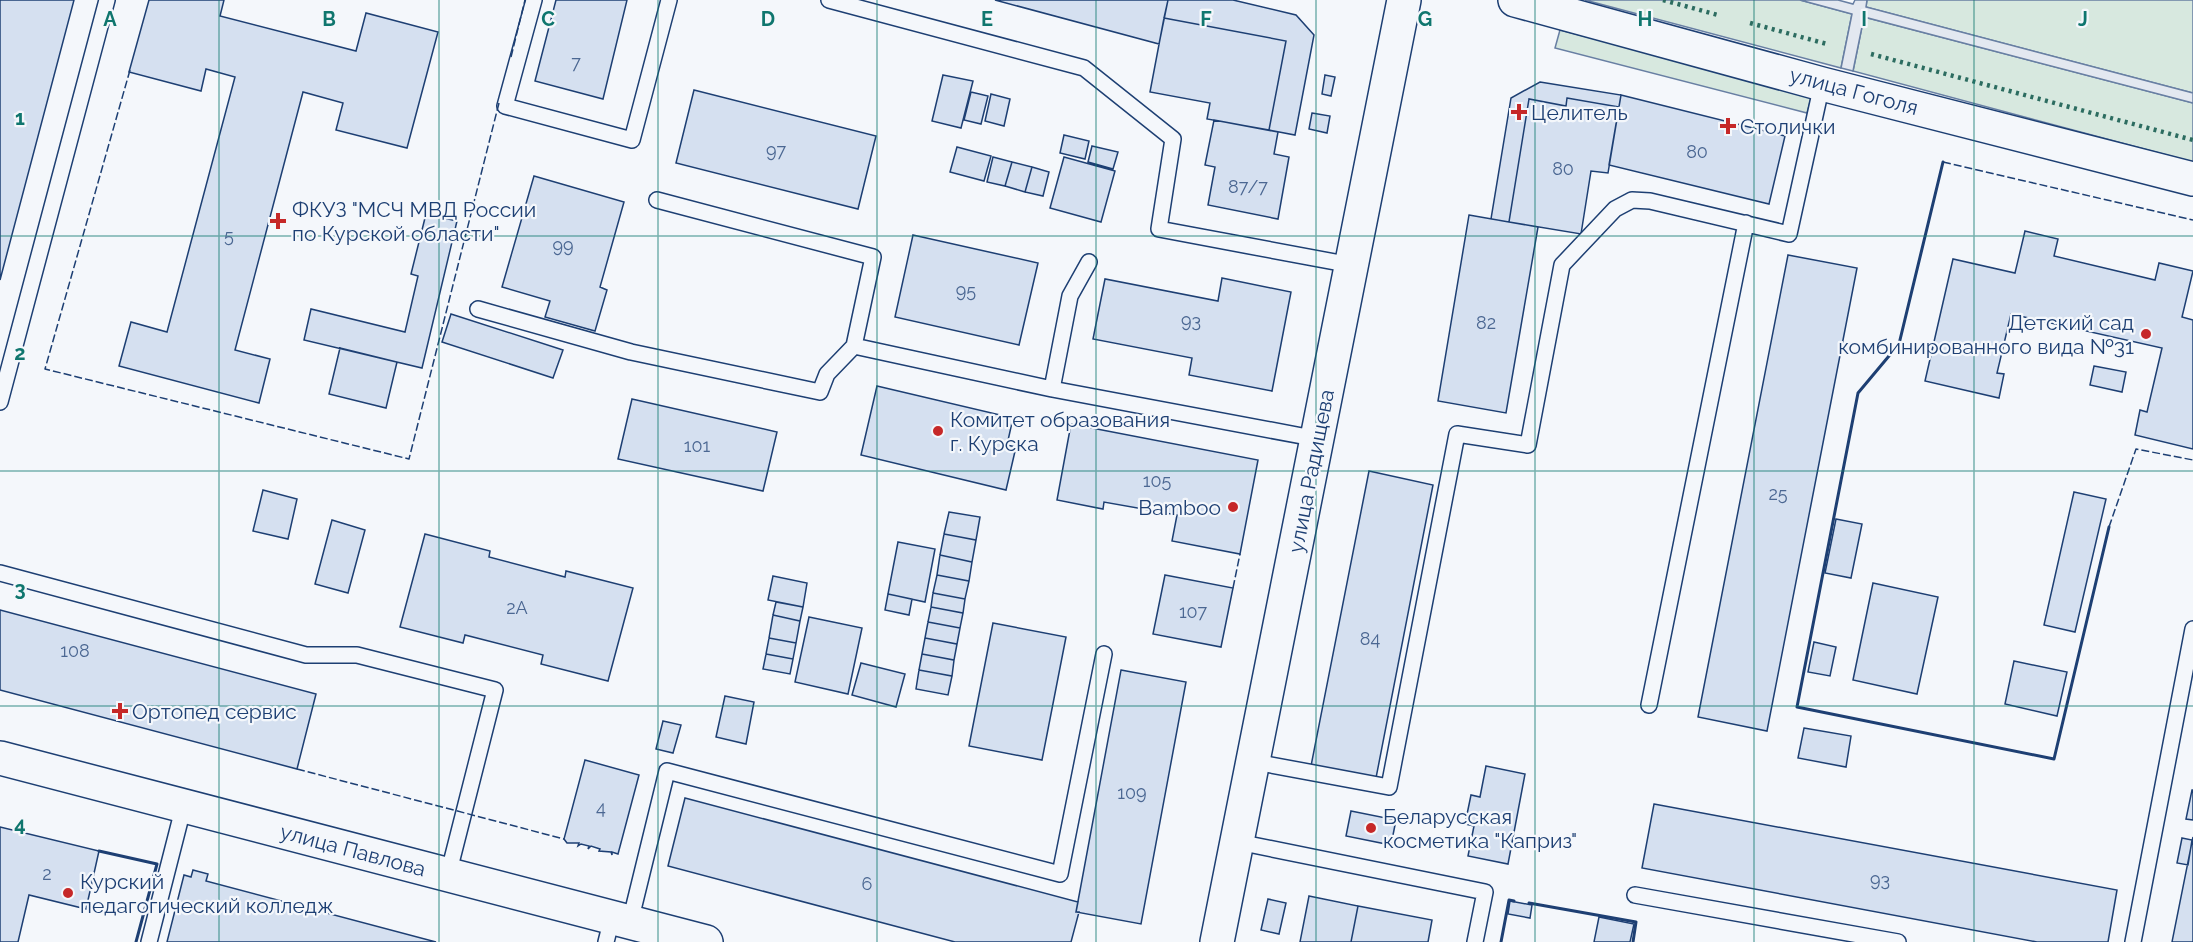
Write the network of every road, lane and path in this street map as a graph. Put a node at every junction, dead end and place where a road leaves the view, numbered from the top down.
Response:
1 (107, 0) edge
2 (534, 0) edge
3 (669, 0) edge
4 (829, 0) edge
5 (1404, 0) edge
6 (1515, 0) edge
7 (1822, 84) junction
8 (2193, 179) edge
9 (657, 200) dead end
10 (1746, 223) junction
11 (1089, 262) dead end
12 (1351, 265) junction
13 (478, 309) dead end
14 (854, 346) junction
15 (1052, 389) junction
16 (0, 402) edge
17 (1318, 439) junction
18 (0, 573) edge
19 (2193, 629) edge
20 (1104, 654) dead end
21 (1649, 705) dead end
22 (0, 758) edge
23 (1255, 762) junction
24 (184, 805) junction
25 (1239, 842) junction
26 (447, 875) junction
27 (1635, 895) dead end
28 (616, 927) edge
29 (149, 942) edge
30 (706, 942) edge
31 (1217, 942) edge
32 (1475, 942) edge
33 (1898, 942) edge
34 (2133, 942) edge

1 - 16 lane
2 - 3 lane
4 - 12 lane
5 - 12 main road, улица Радищева
6 - 7 main road, улица Гоголя
7 - 8 main road, улица Гоголя
7 - 10 lane
9 - 14 lane
10 - 21 lane
10 - 23 lane
11 - 15 lane
12 - 17 main road, улица Радищева
13 - 14 lane
14 - 15 lane
15 - 17 lane
17 - 23 main road, улица Радищева
18 - 26 lane
19 - 34 lane
20 - 28 lane
22 - 24 main road, улица Павлова
23 - 25 main road, улица Радищева
24 - 26 main road, улица Павлова
24 - 29 lane
25 - 31 main road, улица Радищева
25 - 32 lane
26 - 28 main road, улица Павлова
27 - 33 lane
28 - 30 main road, улица Павлова

